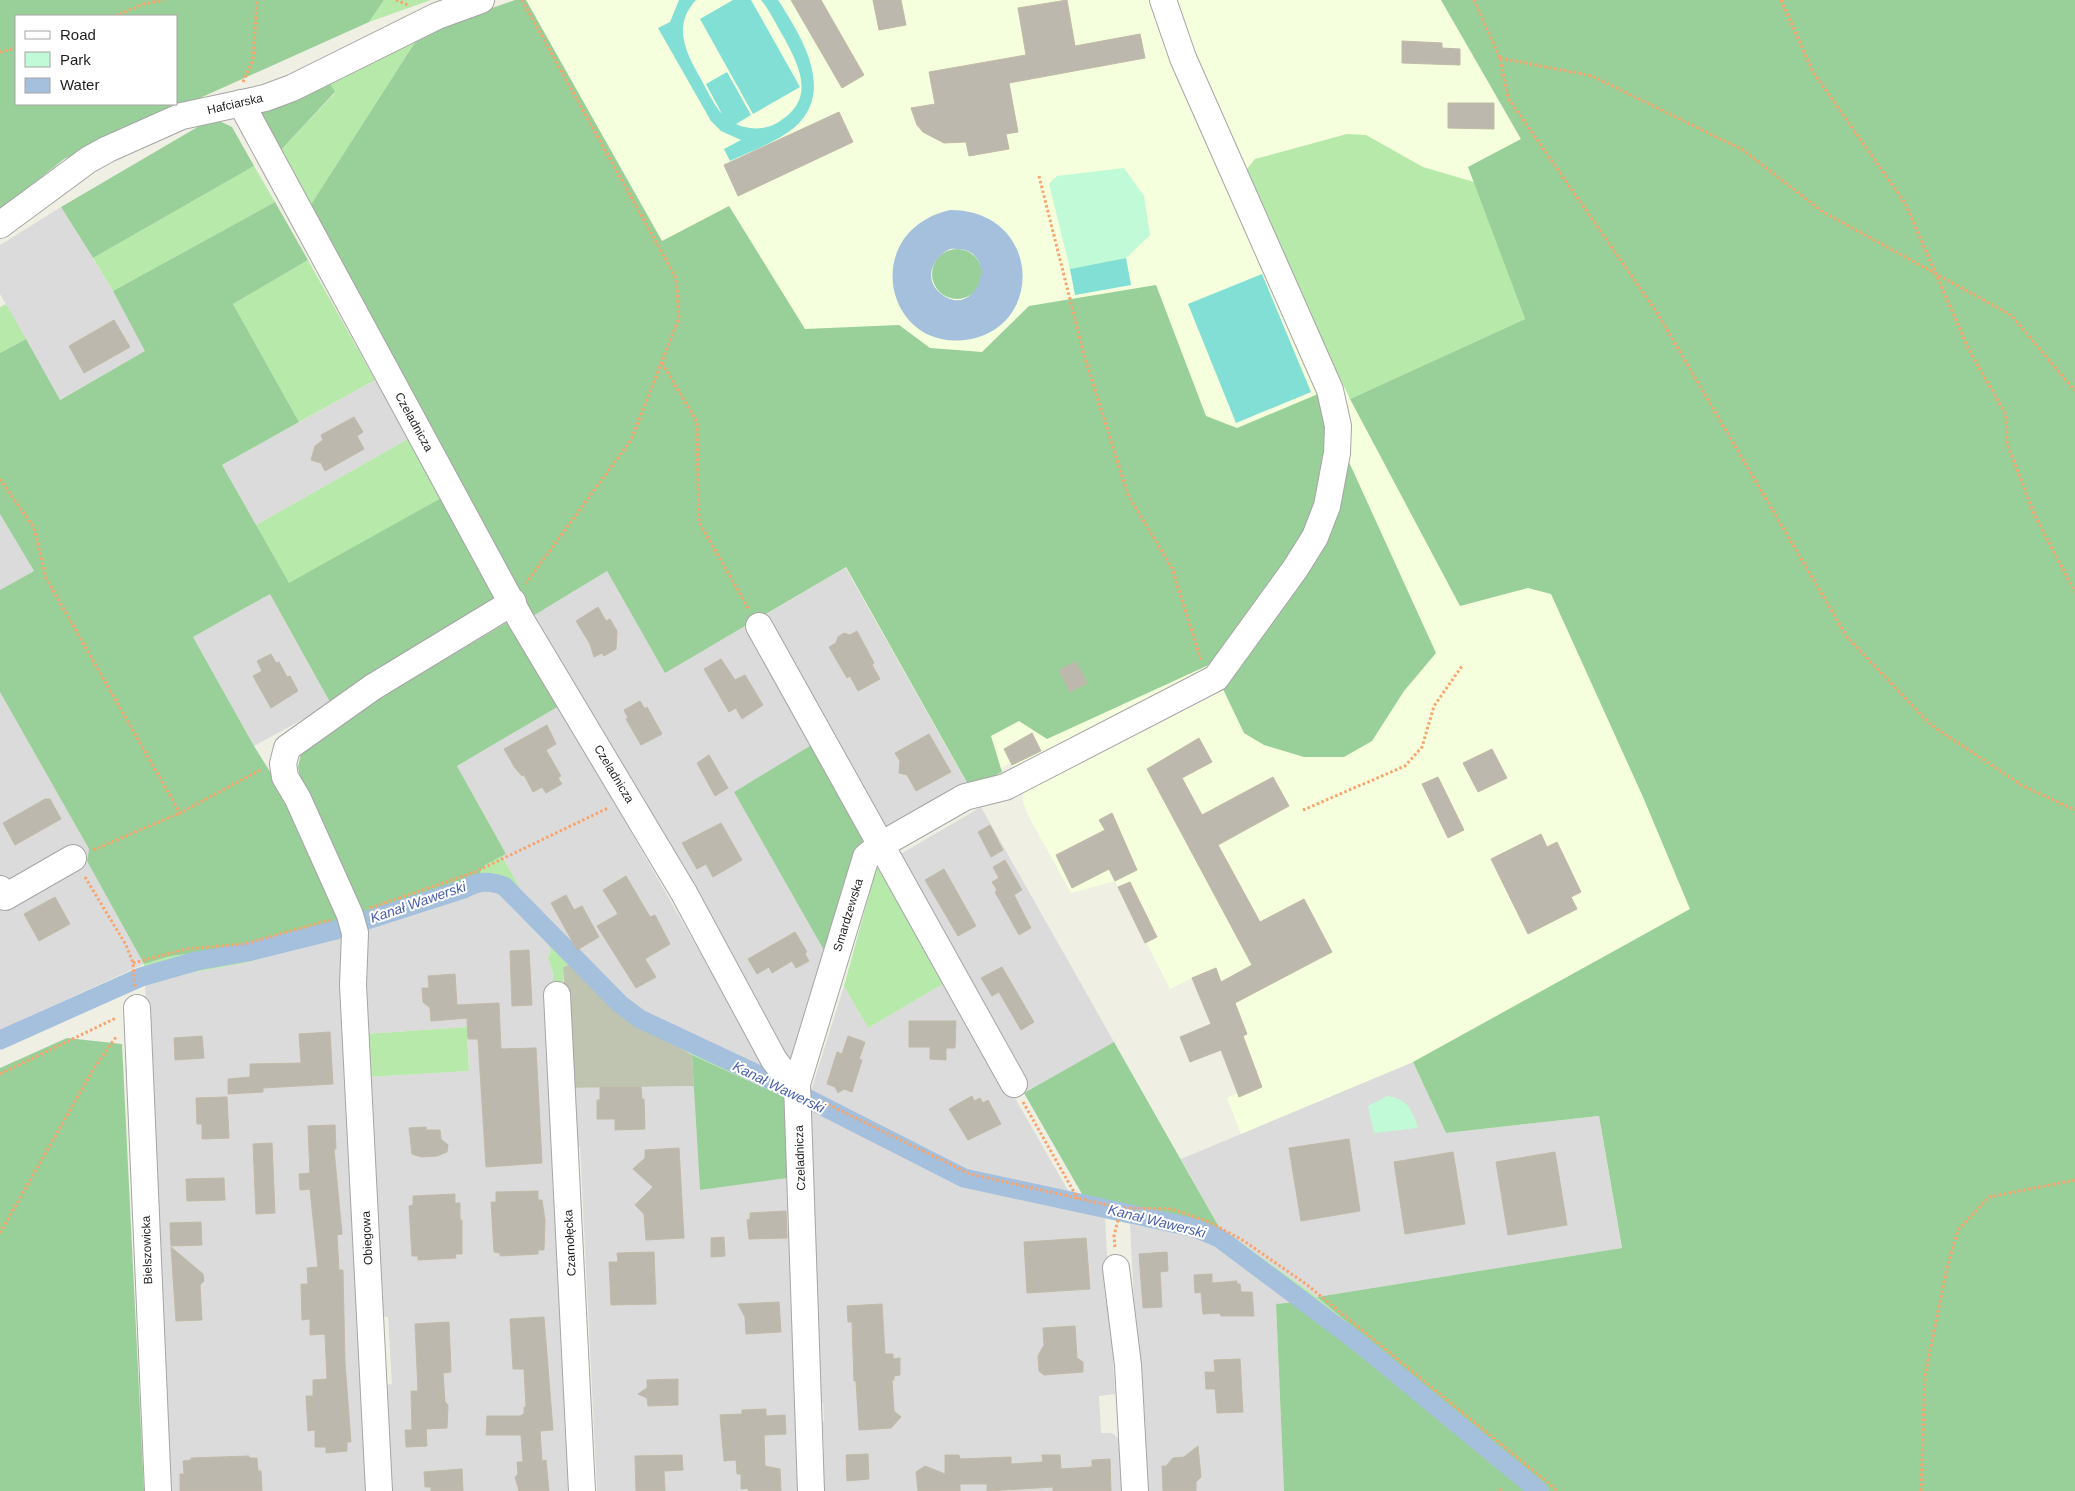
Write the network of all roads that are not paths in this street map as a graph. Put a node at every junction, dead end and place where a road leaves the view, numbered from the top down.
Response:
1 (481, 0) edge
2 (1163, 0) edge
3 (241, 103) junction
4 (0, 225) edge
5 (512, 602) junction
6 (759, 626) road end
7 (879, 846) junction
8 (73, 858) road end
9 (2, 895) edge
10 (557, 995) dead end
11 (137, 1008) road end
12 (1014, 1084) road end
13 (798, 1092) junction
14 (1116, 1268) dead end
15 (158, 1491) edge
16 (379, 1491) edge
17 (582, 1491) edge
18 (811, 1491) edge
19 (1135, 1491) edge

1 - 3 street, Hafciarska
2 - 7 street, Smardzewska
3 - 4 street, Hafciarska
3 - 5 street, Czeladnicza
5 - 13 street, Czeladnicza
5 - 16 street, Obiegowa
6 - 7 street
7 - 12 street
7 - 13 street, Smardzewska
8 - 9 street
10 - 17 street, Czarnołęcka
11 - 15 street, Bielszowicka
13 - 18 street, Czeladnicza
14 - 19 street

